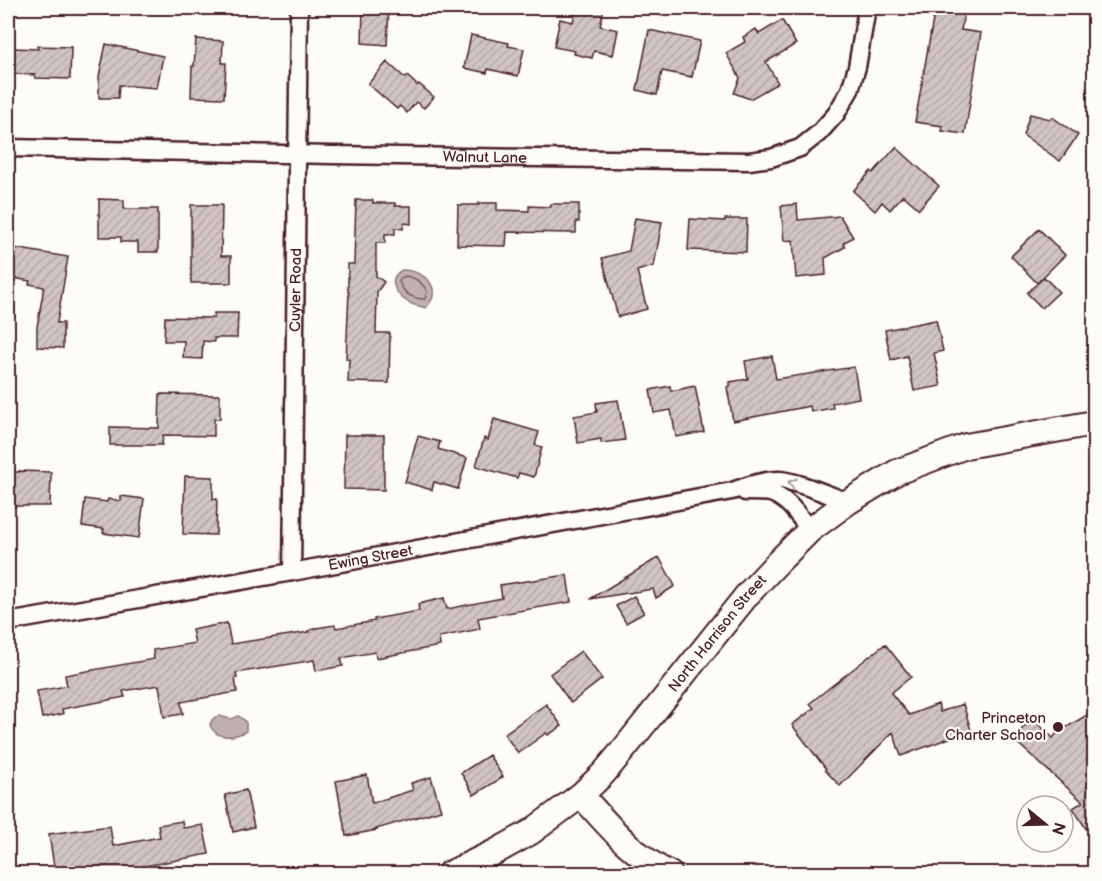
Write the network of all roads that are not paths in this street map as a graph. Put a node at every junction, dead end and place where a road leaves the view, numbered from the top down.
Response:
1 (299, 8) edge
2 (867, 8) edge
3 (8, 148) edge
4 (297, 154) junction
5 (1095, 423) edge
6 (732, 491) junction
7 (848, 502) junction
8 (810, 530) junction
9 (292, 572) junction
10 (8, 622) edge
11 (581, 795) junction
12 (449, 873) edge
13 (669, 873) edge

1 - 4 street, Cuyler Road
2 - 4 street, Walnut Lane
3 - 4 street, Walnut Lane
4 - 9 street, Cuyler Road
5 - 7 street, North Harrison Street
7 -> 6 street, Ewing Street
6 - 8 street, Ewing Street
6 - 9 street, Ewing Street
7 - 8 street, North Harrison Street
8 - 11 street, North Harrison Street
9 - 10 street, Ewing Street
11 - 12 street, North Harrison Street
11 - 13 street

